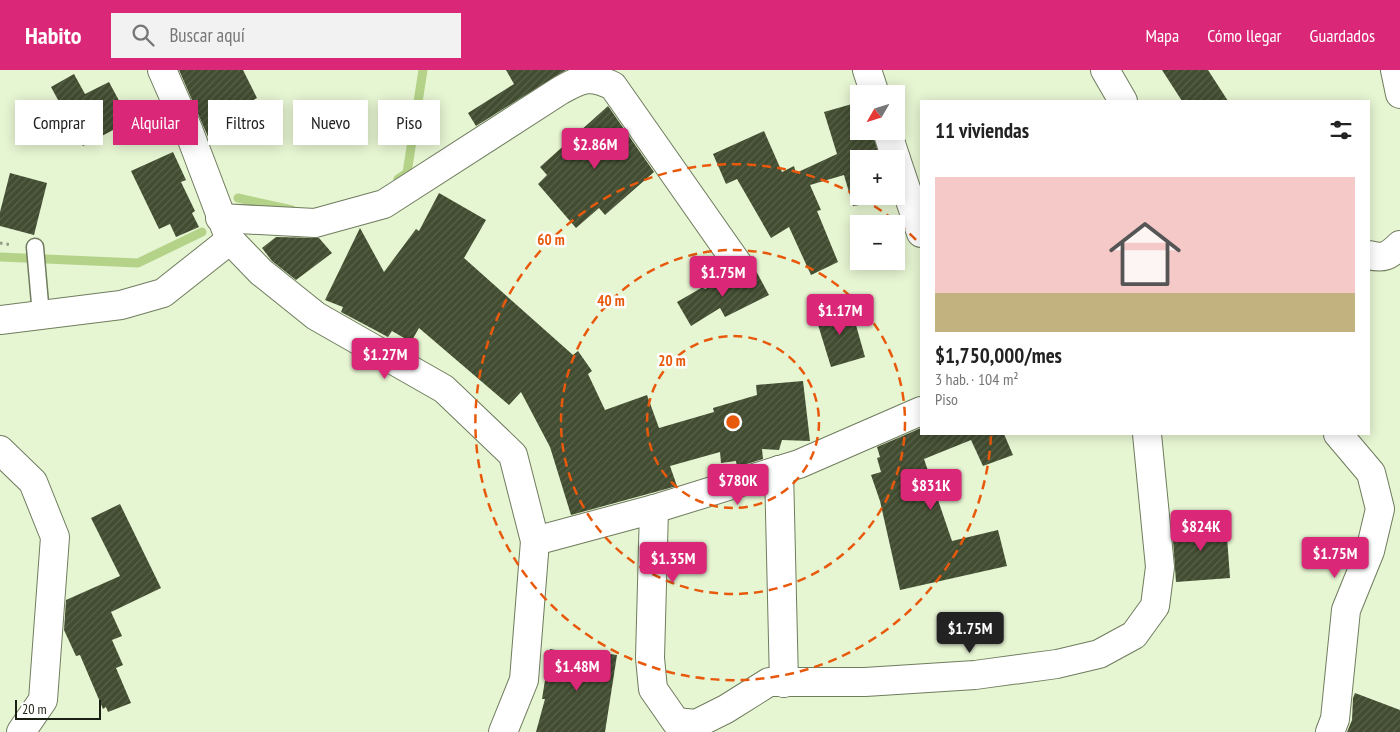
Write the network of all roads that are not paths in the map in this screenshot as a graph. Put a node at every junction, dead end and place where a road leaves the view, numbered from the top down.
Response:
1 (162, 70) edge
2 (867, 70) edge
3 (1105, 70) edge
4 (1395, 70) edge
5 (872, 85) edge
6 (1400, 94) edge
7 (1122, 100) edge
8 (905, 186) edge
9 (225, 229) junction
10 (920, 230) edge
11 (1400, 246) edge
12 (35, 247) dead end
13 (1370, 255) edge
14 (740, 268) dead end
15 (41, 315) junction
16 (0, 320) edge
17 (920, 411) edge
18 (1147, 435) edge
19 (1339, 435) edge
20 (0, 450) edge
21 (779, 470) junction
22 (654, 509) junction
23 (534, 541) junction
24 (784, 683) junction
25 (21, 732) edge
26 (503, 732) edge
27 (1330, 732) edge

1 - 9 street
2 - 5 street
3 - 7 street
4 - 6 street
8 - 10 street
9 - 14 street
9 - 15 street
9 - 23 street
11 - 13 street
12 - 15 lane
15 - 16 street
17 - 21 street
18 - 24 street
19 - 27 street
20 - 25 street
21 - 22 street
21 - 24 street
22 - 23 street
22 - 24 street
23 - 26 street

